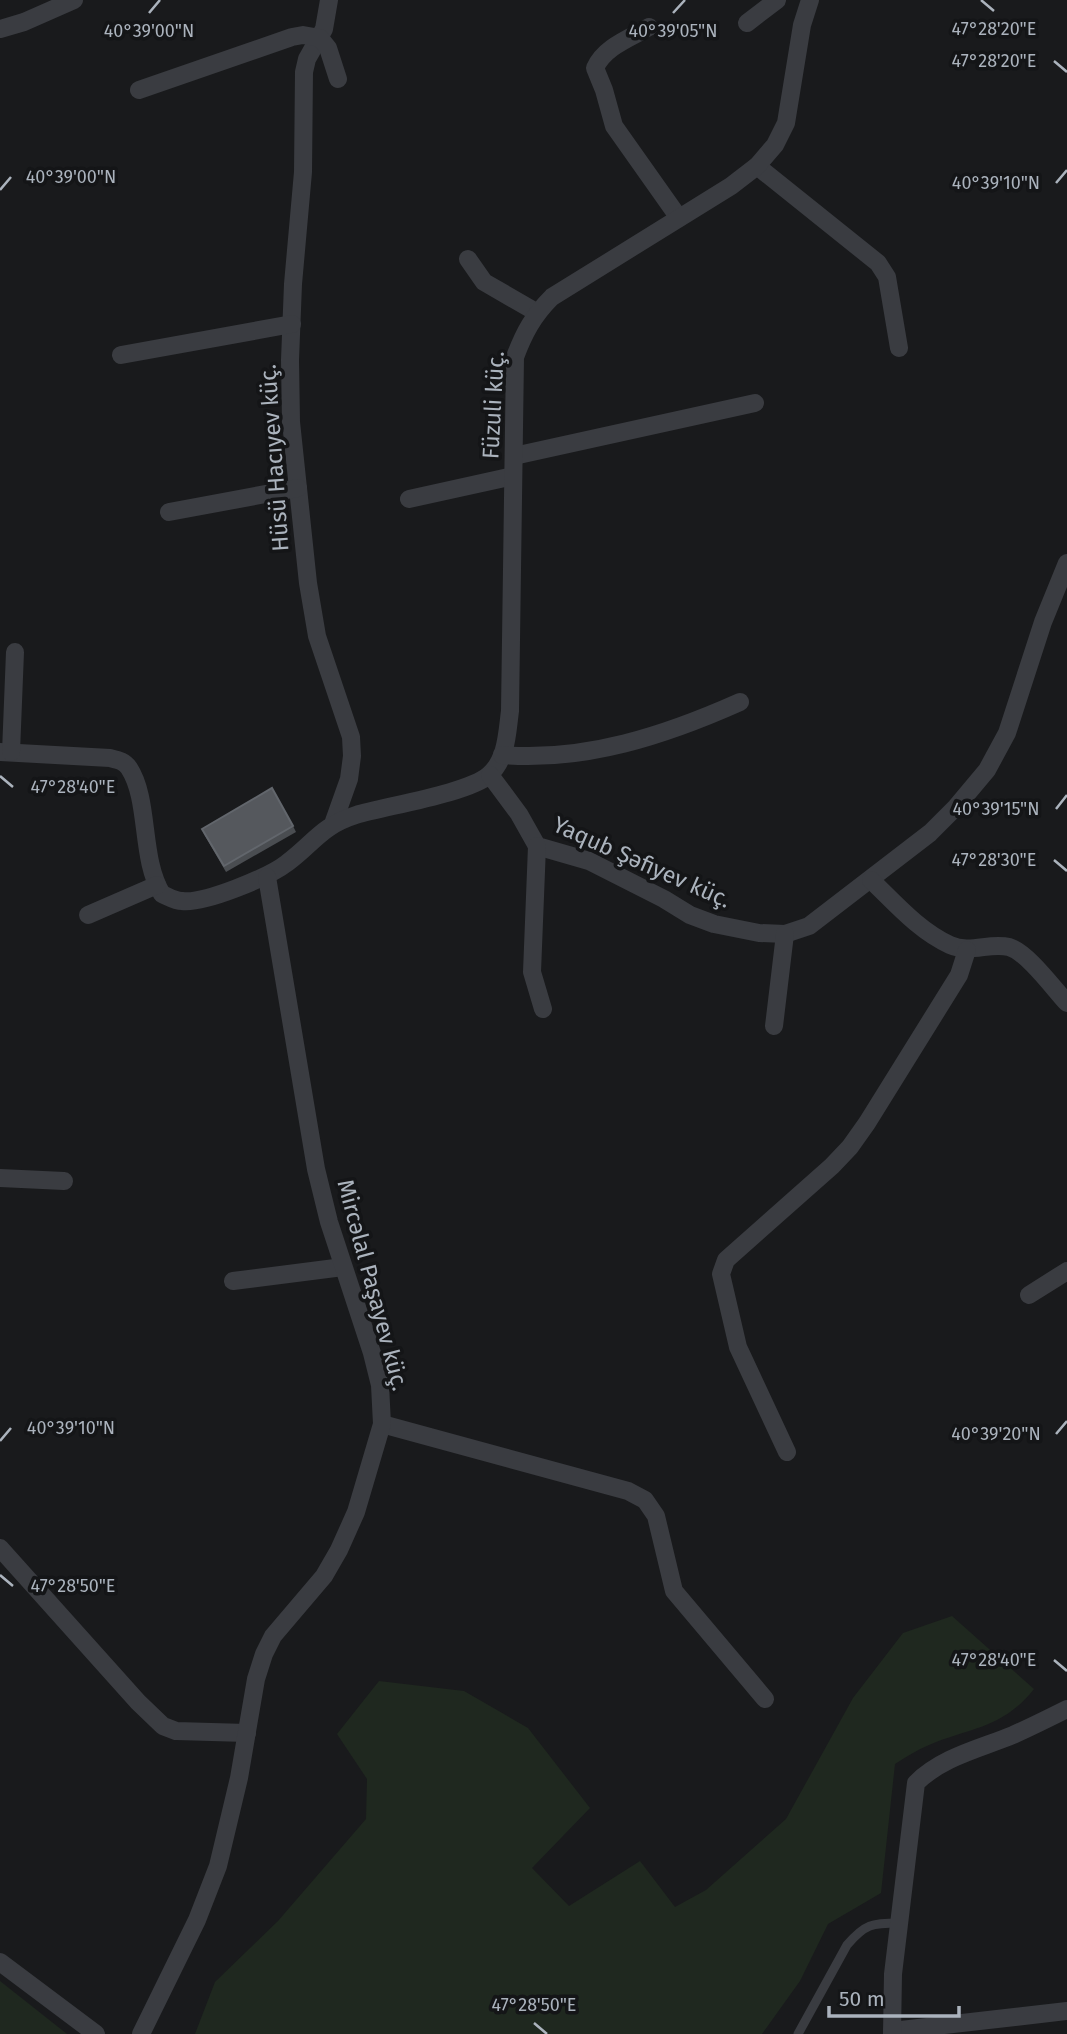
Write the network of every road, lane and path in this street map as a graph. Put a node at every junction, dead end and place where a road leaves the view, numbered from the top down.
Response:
1 (74, 0) edge
2 (329, 0) edge
3 (777, 0) edge
4 (810, 0) edge
5 (747, 23) dead end
6 (649, 27) dead end
7 (0, 29) edge
8 (320, 38) junction
9 (338, 79) dead end
10 (139, 90) dead end
11 (757, 166) junction
12 (679, 218) junction
13 (468, 259) dead end
14 (536, 312) junction
15 (292, 324) junction
16 (899, 348) dead end
17 (121, 355) dead end
18 (755, 403) dead end
19 (514, 456) junction
20 (513, 476) junction
21 (298, 488) junction
22 (409, 499) dead end
23 (169, 512) dead end
24 (1067, 563) edge
25 (15, 652) dead end
26 (740, 702) dead end
27 (6, 752) edge
28 (502, 755) junction
29 (490, 775) junction
30 (333, 824) junction
31 (537, 846) junction
32 (267, 877) junction
33 (871, 880) junction
34 (157, 885) junction
35 (88, 915) dead end
36 (785, 934) junction
37 (967, 950) junction
38 (1067, 1003) edge
39 (543, 1009) dead end
40 (774, 1026) dead end
41 (0, 1178) edge
42 (64, 1181) dead end
43 (343, 1267) junction
44 (1067, 1271) edge
45 (233, 1281) dead end
46 (1029, 1295) dead end
47 (382, 1424) junction
48 (788, 1452) dead end
49 (0, 1548) edge
50 (765, 1699) dead end
51 (1067, 1709) edge
52 (247, 1733) junction
53 (899, 1923) junction
54 (0, 1962) edge
55 (1067, 2011) edge
56 (892, 2032) edge
57 (96, 2034) edge
58 (141, 2034) edge
59 (798, 2034) edge

1 - 7 street
2 - 8 street, Hüsü Hacıyev küç.
3 - 5 street
4 - 11 street, Füzuli küç.
6 - 12 street
8 - 9 street
8 - 10 street
8 - 15 street, Hüsü Hacıyev küç.
11 - 12 street, Füzuli küç.
11 - 16 street
12 - 14 street, Füzuli küç.
13 - 14 street
14 - 19 street, Füzuli küç.
15 - 17 street
15 - 21 street, Hüsü Hacıyev küç.
18 - 19 street
19 - 20 street, Füzuli küç.
20 - 22 street
20 - 28 street, Füzuli küç.
21 - 23 street
21 - 30 street, Hüsü Hacıyev küç.
24 - 33 street, Yaqub Şəfiyev küç.
25 - 27 street
26 - 28 street
27 - 34 street
28 - 29 street, Füzuli küç.
29 - 30 street
29 - 31 street, Yaqub Şəfiyev küç.
30 - 32 street
31 - 36 street, Yaqub Şəfiyev küç.
31 - 39 street
32 - 34 street
32 - 43 street, Mircəlal Paşayev küç.
33 - 36 street, Yaqub Şəfiyev küç.
33 - 37 street
34 - 35 street
36 - 40 street
37 - 38 street
37 - 48 street
41 - 42 street
43 - 45 street
43 - 47 street, Mircəlal Paşayev küç.
44 - 46 street
47 - 50 street
47 - 52 street, Mircəlal Paşayev küç.
49 - 52 street
51 - 53 street
52 - 58 street, Mircəlal Paşayev küç.
53 - 56 street
53 - 59 lane
54 - 57 street
55 - 56 street

